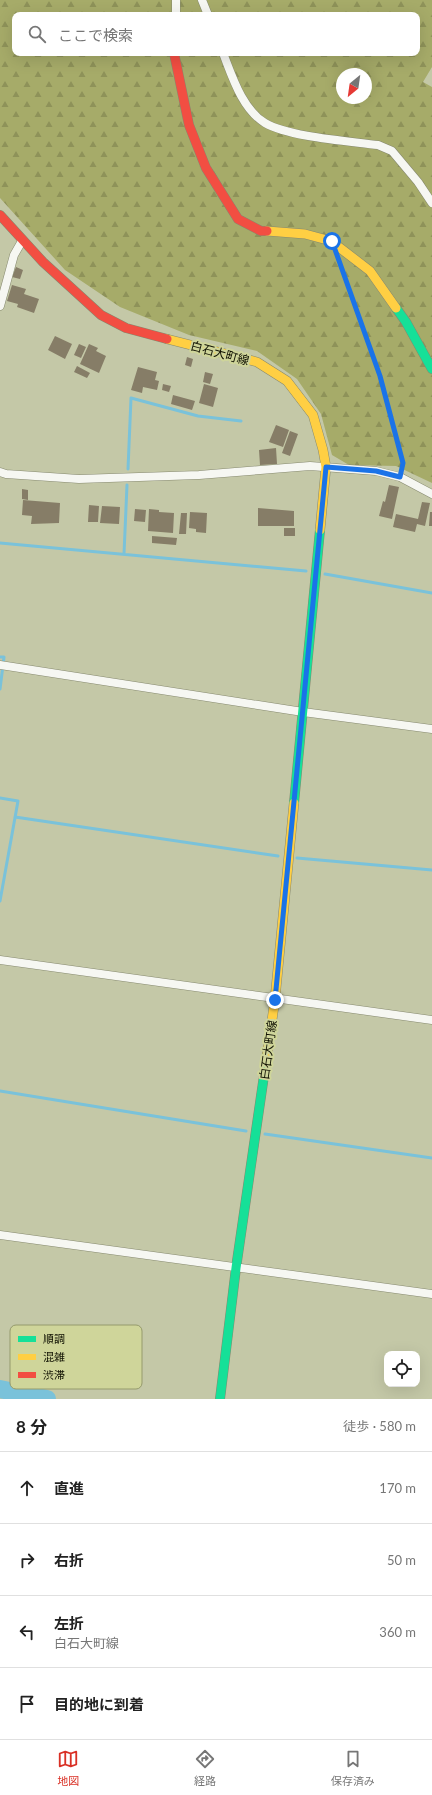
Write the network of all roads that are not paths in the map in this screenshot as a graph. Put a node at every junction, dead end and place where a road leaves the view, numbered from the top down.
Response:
1 (176, 0) edge
2 (202, 0) edge
3 (176, 12) edge
4 (207, 12) edge
5 (175, 56) edge
6 (224, 56) edge
7 (432, 204) edge
8 (0, 215) edge
9 (22, 241) junction
10 (0, 306) edge
11 (432, 369) edge
12 (326, 467) junction
13 (0, 472) edge
14 (432, 494) edge
15 (4, 666) edge
16 (303, 712) junction
17 (432, 729) edge
18 (0, 960) edge
19 (275, 1000) junction
20 (432, 1020) edge
21 (0, 1235) edge
22 (236, 1268) junction
23 (432, 1294) edge
24 (220, 1399) edge

1 - 3 street
2 - 4 street
5 - 11 main road
6 - 7 street
8 - 9 main road, 白石大町線
9 - 10 street
9 - 12 main road, 白石大町線
12 - 13 street
12 - 14 street
12 - 16 main road, 白石大町線
15 - 16 street
16 - 17 street
16 - 19 main road, 白石大町線
18 - 19 street
19 - 20 street
19 - 22 main road, 白石大町線
21 - 22 street
22 - 23 street
22 - 24 main road, 白石大町線

